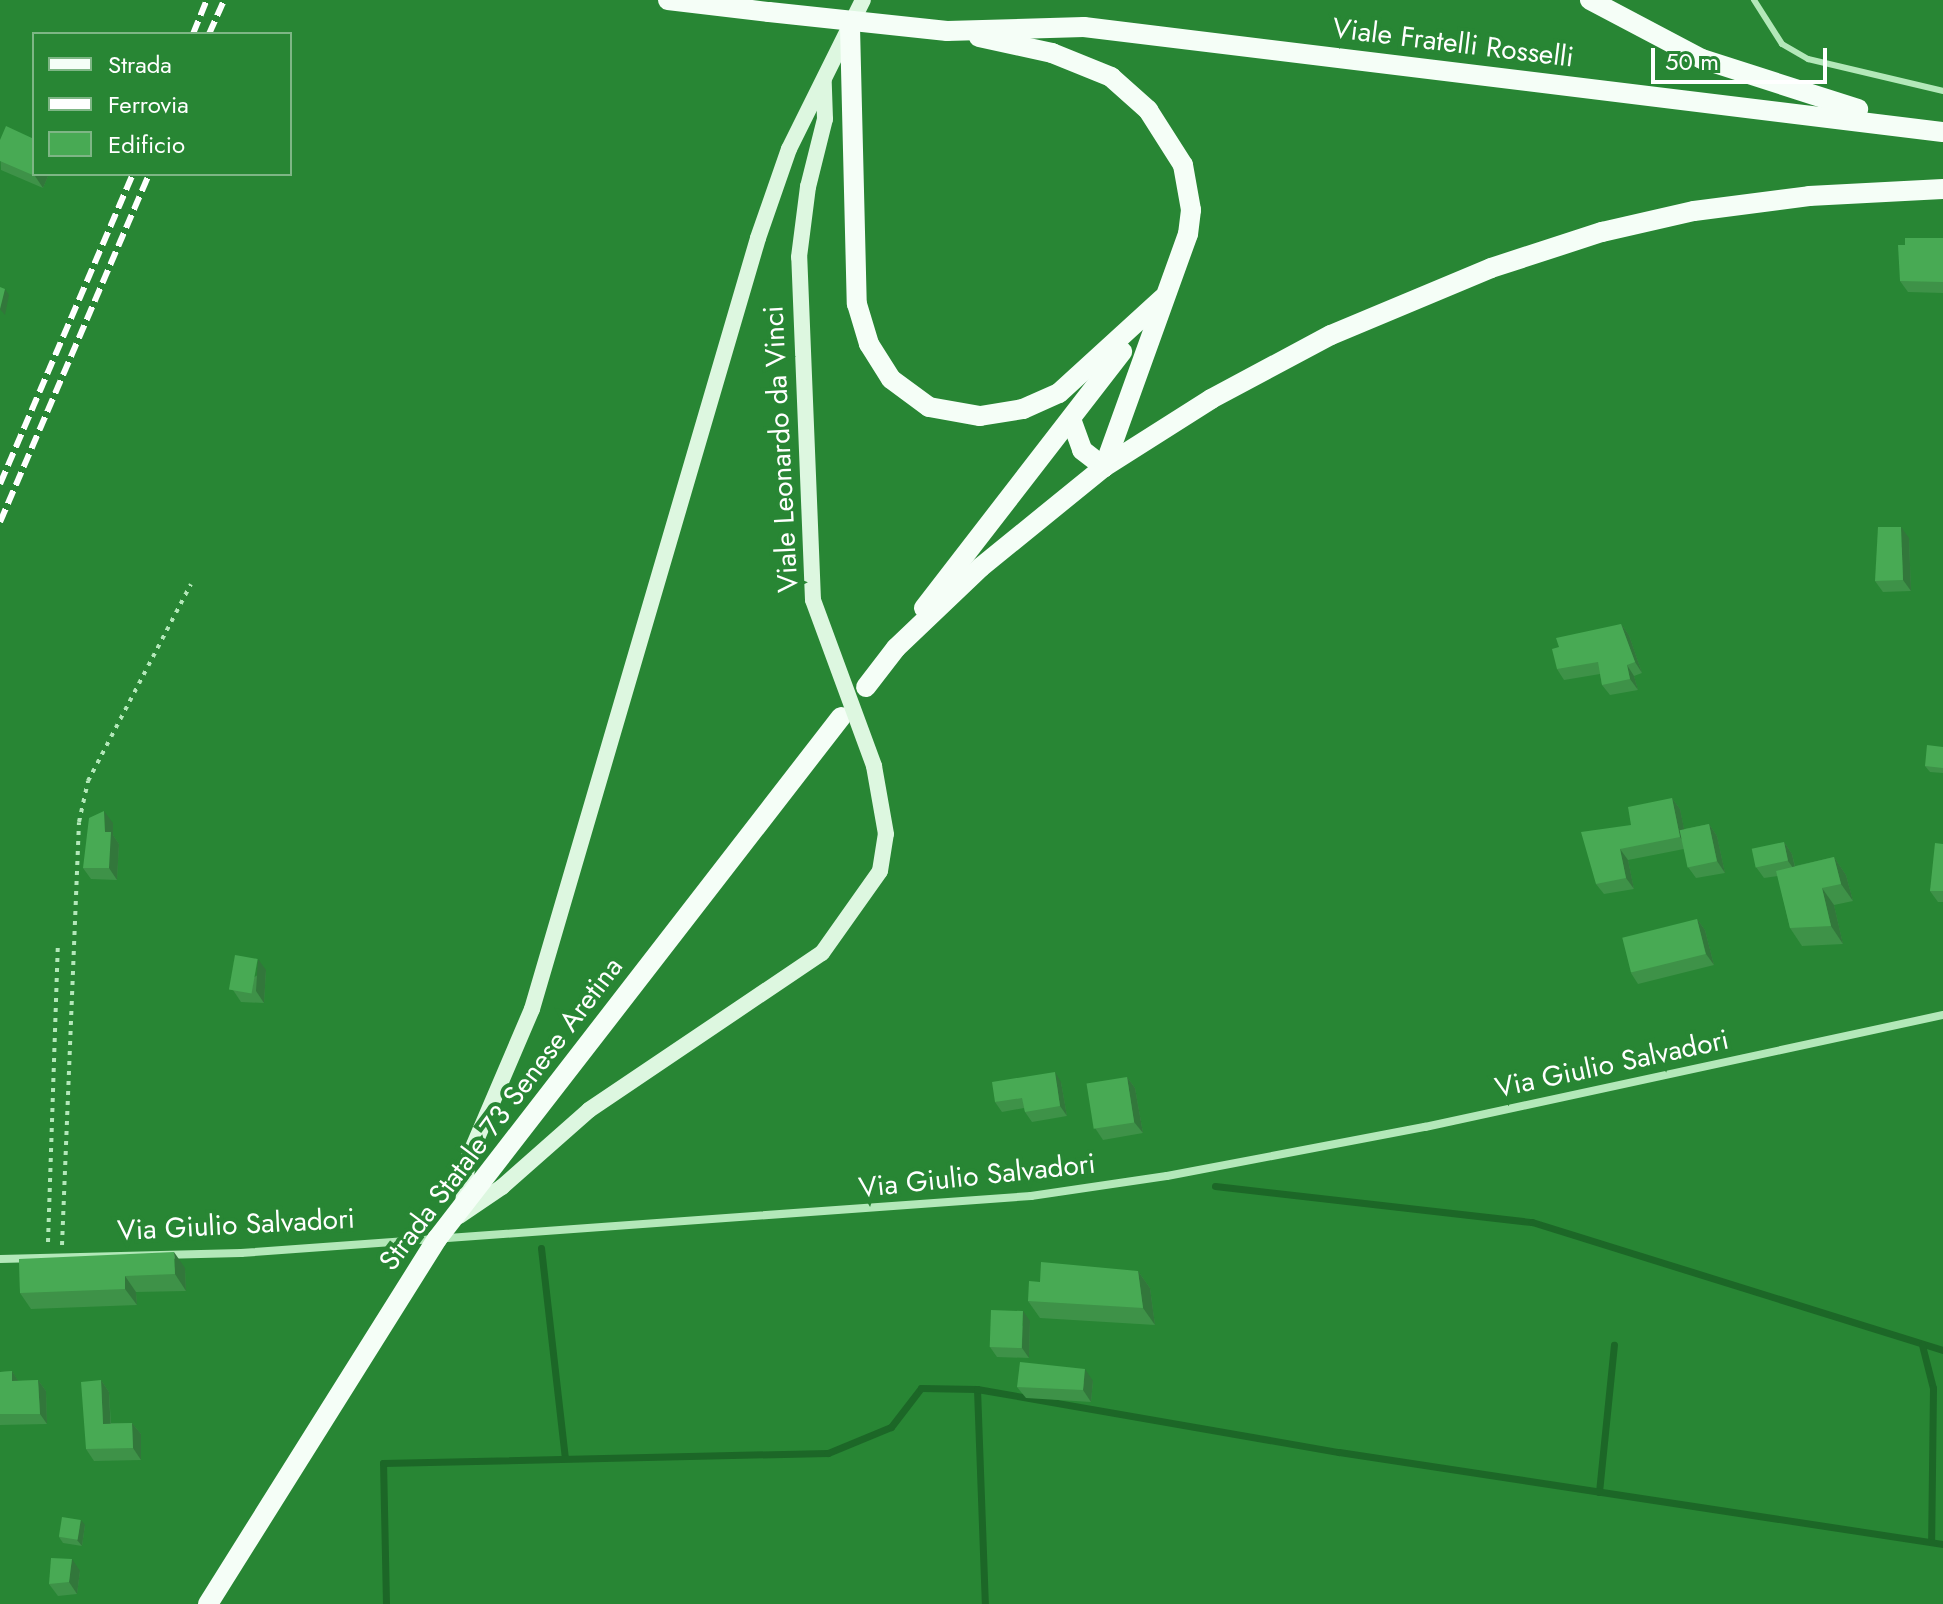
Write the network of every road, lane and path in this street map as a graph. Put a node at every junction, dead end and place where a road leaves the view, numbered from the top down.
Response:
1 (668, 0) edge
2 (863, 0) edge
3 (1590, 0) edge
4 (1754, 0) edge
5 (850, 27) junction
6 (947, 31) junction
7 (824, 75) junction
8 (1943, 91) edge
9 (1904, 123) junction
10 (1943, 132) edge
11 (1943, 189) edge
12 (1163, 298) junction
13 (1071, 419) junction
14 (1104, 467) junction
15 (191, 584) dead end
16 (896, 648) junction
17 (866, 687) dead end
18 (841, 717) dead end
19 (58, 946) dead end
20 (1943, 1015) edge
21 (463, 1204) junction
22 (443, 1232) junction
23 (62, 1255) junction
24 (48, 1256) junction
25 (0, 1259) edge
26 (208, 1604) edge

1 - 6 main road, Viale Fratelli Rosselli, bridge
2 - 5 main road, Viale Leonardo da Vinci
3 - 9 main road
4 - 8 lane
5 - 7 main road, Viale Leonardo da Vinci
5 - 12 main road
6 - 9 main road, Viale Fratelli Rosselli
6 - 12 main road
7 - 21 main road, Viale Leonardo da Vinci
7 - 22 main road, Viale Leonardo da Vinci, bridge
9 - 10 main road, Viale Fratelli Rosselli
11 - 14 main road
12 - 13 main road
12 - 14 main road
13 - 14 main road
13 - 16 main road
14 - 16 main road
15 - 23 path
16 - 17 main road
18 - 21 main road, Strada Statale 73 Senese Aretina
19 - 24 path
20 - 22 street, Via Giulio Salvadori
21 - 22 main road, Strada Statale 73 Senese Aretina
22 - 23 street, Via Giulio Salvadori
22 - 26 main road, Strada Statale 73 Senese Aretina
23 - 24 street, Via Giulio Salvadori
24 - 25 street, Via Giulio Salvadori

